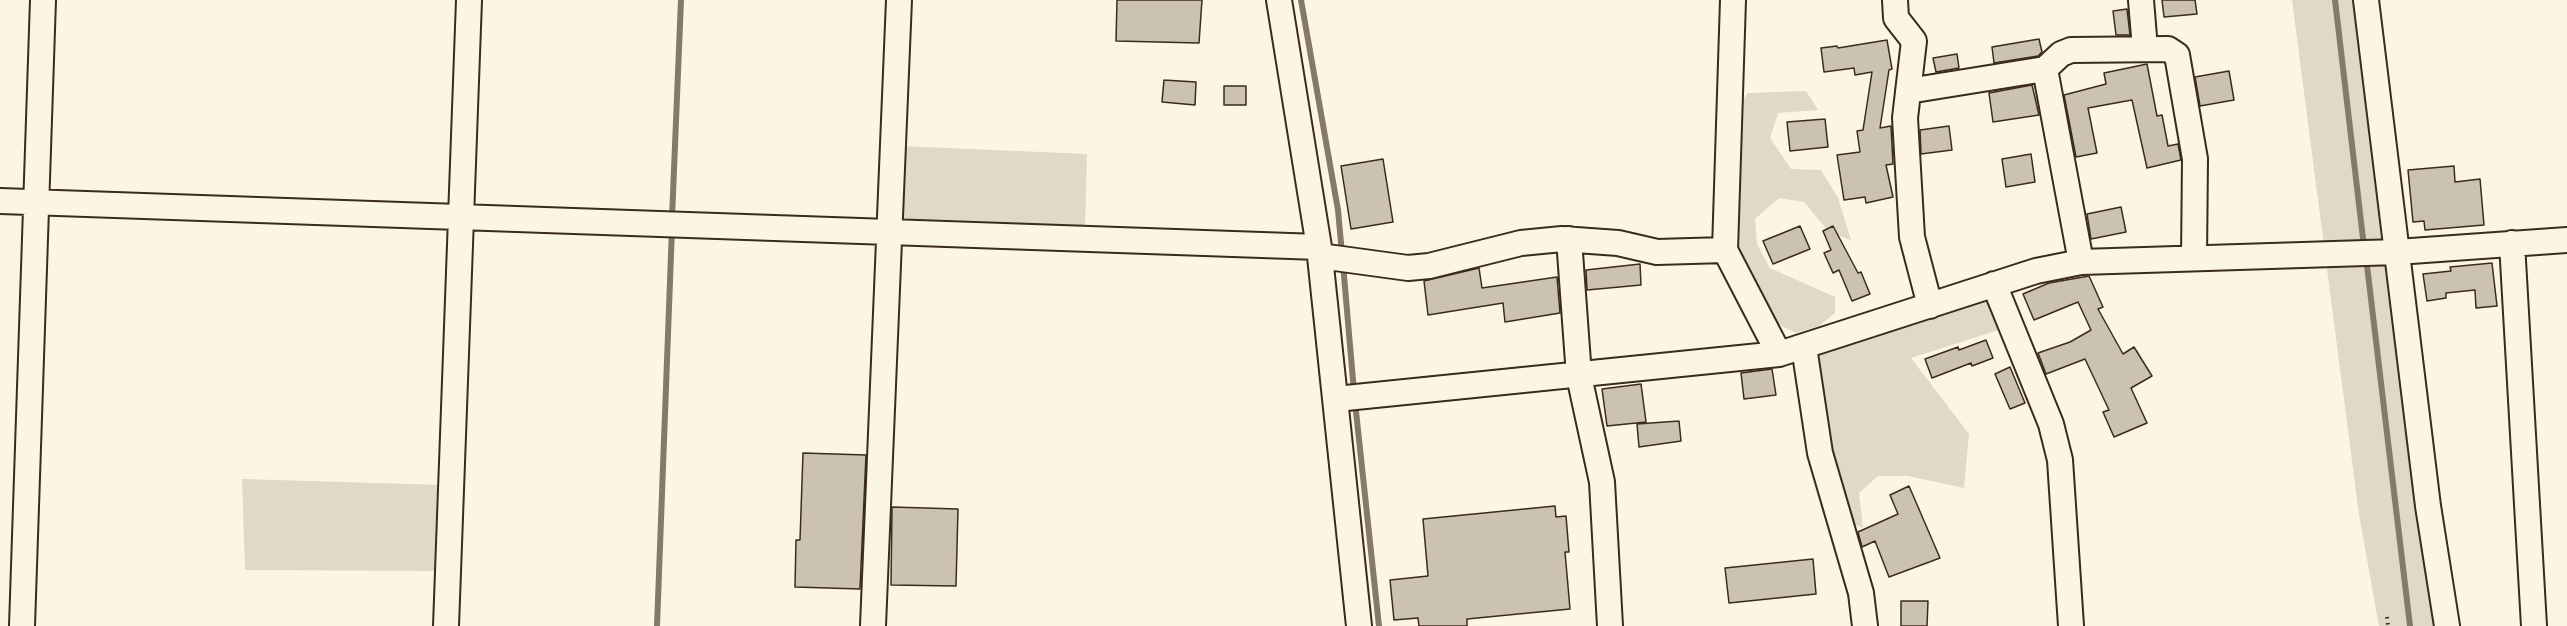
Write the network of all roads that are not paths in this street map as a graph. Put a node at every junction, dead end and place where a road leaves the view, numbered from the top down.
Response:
1 (44, 0) edge
2 (469, 0) edge
3 (899, 0) edge
4 (1279, 0) edge
5 (1733, 0) edge
6 (1895, 0) edge
7 (2141, 0) edge
8 (2366, 0) edge
9 (2145, 49) junction
10 (2045, 69) junction
11 (1908, 91) junction
12 (0, 201) edge
13 (37, 203) junction
14 (461, 219) junction
15 (890, 234) junction
16 (1569, 239) junction
17 (2567, 240) edge
18 (2512, 243) junction
19 (1725, 250) junction
20 (1319, 252) junction
21 (2397, 252) junction
22 (2194, 258) junction
23 (2080, 262) junction
24 (1994, 285) junction
25 (1930, 306) junction
26 (1803, 346) junction
27 (1779, 354) junction
28 (1579, 376) junction
29 (1336, 399) junction
30 (22, 626) edge
31 (446, 626) edge
32 (873, 626) edge
33 (1359, 626) edge
34 (1610, 626) edge
35 (1865, 626) edge
36 (2071, 626) edge
37 (2447, 626) edge
38 (2534, 626) edge

1 - 13 street
2 - 14 street
3 - 15 street
4 - 20 street
5 - 19 street
6 - 11 street
7 - 9 street
8 - 21 street
9 - 10 street
9 - 22 street
10 - 11 street
10 - 23 street
11 - 25 street
12 - 13 street
13 - 14 street
13 - 30 street
14 - 15 street
14 - 31 street
15 - 20 street
15 - 32 street
16 - 19 street
16 - 20 street
16 - 28 street
17 - 18 street
18 - 21 street
18 - 38 street
19 - 27 street
20 - 29 street
21 - 22 street
21 - 37 street
22 - 23 street
23 - 24 street
24 - 25 street
24 - 36 street
25 - 26 street
26 - 27 street
26 - 35 street
27 - 28 street
28 - 29 street
28 - 34 street
29 - 33 street

